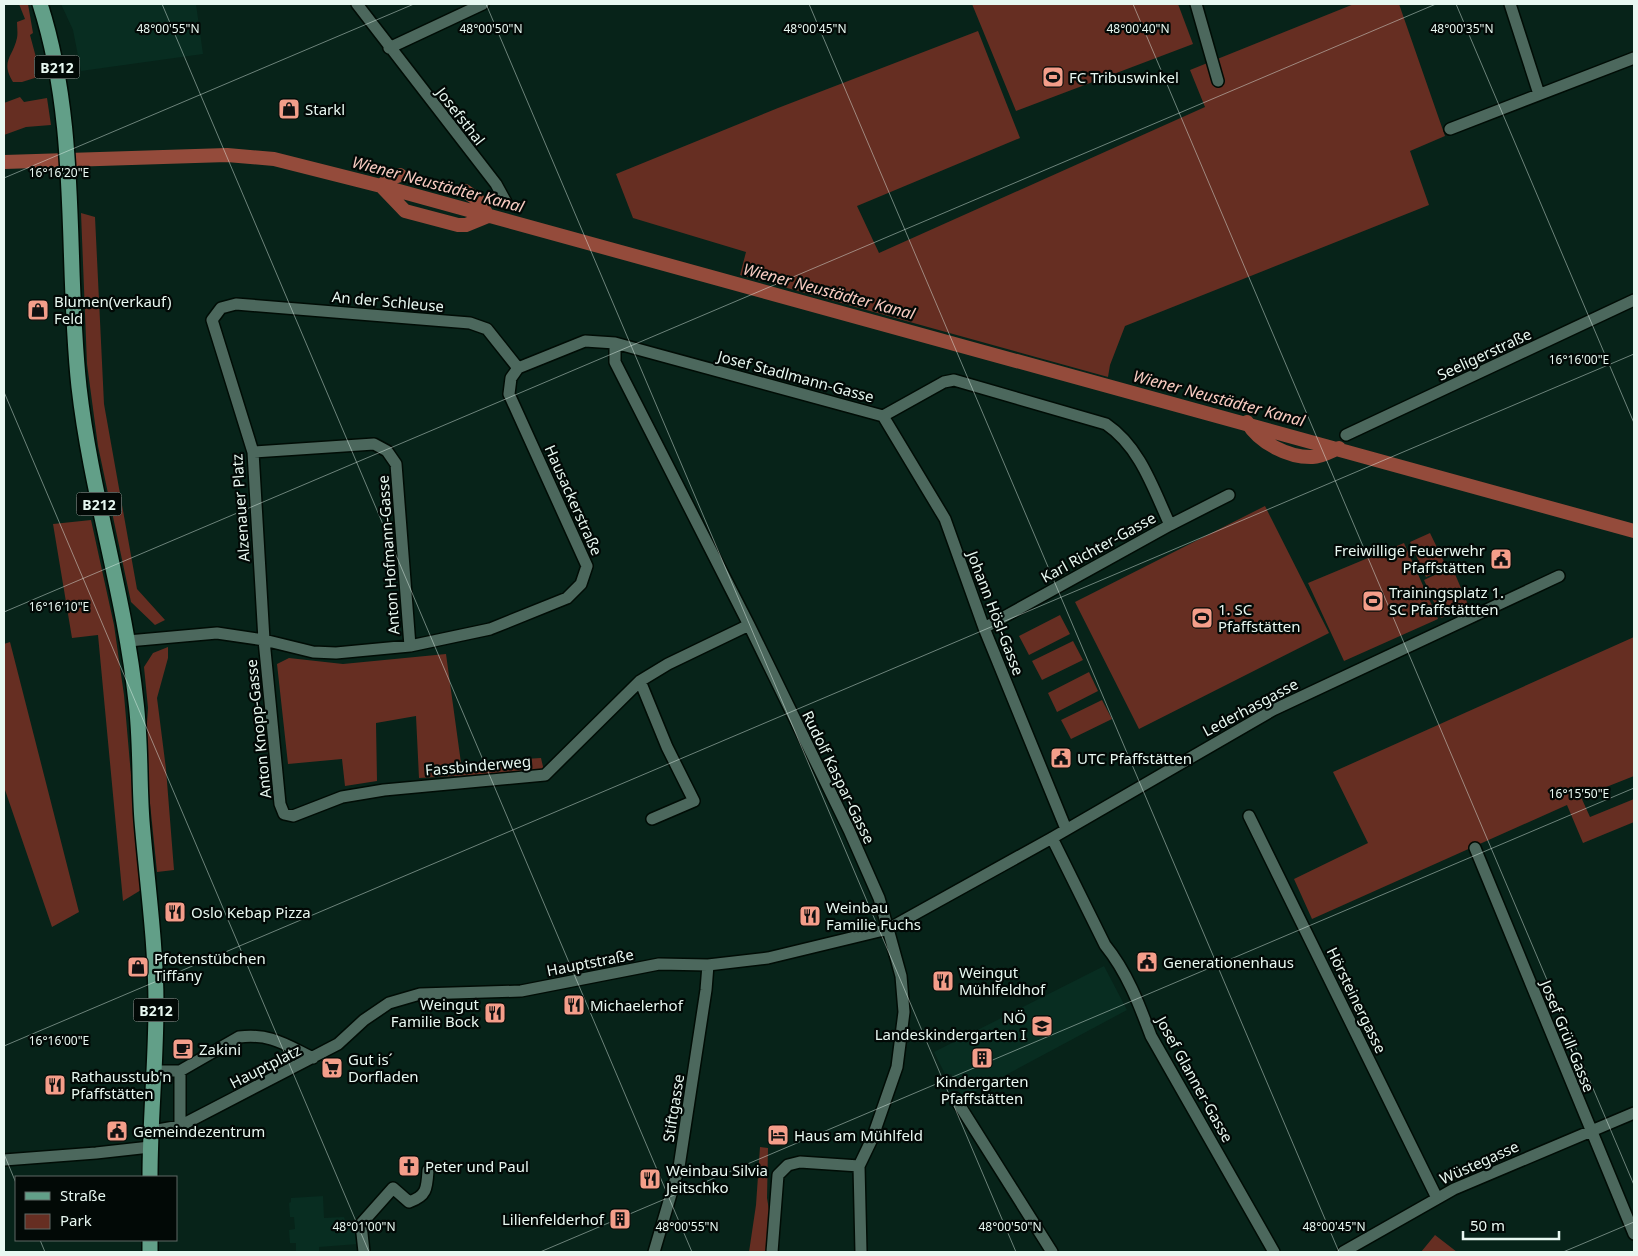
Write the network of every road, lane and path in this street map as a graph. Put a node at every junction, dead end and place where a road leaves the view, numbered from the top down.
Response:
1 (40, 4) edge
2 (357, 4) edge
3 (483, 4) edge
4 (1196, 4) edge
5 (1510, 4) edge
6 (389, 48) junction
7 (1634, 58) edge
8 (1218, 81) dead end
9 (1539, 94) junction
10 (1450, 129) dead end
11 (507, 204) dead end
12 (1634, 300) edge
13 (236, 304) joint
14 (615, 342) junction
15 (518, 368) junction
16 (883, 416) junction
17 (1346, 435) dead end
18 (252, 452) junction
19 (1228, 496) dead end
20 (1170, 525) junction
21 (1559, 576) dead end
22 (749, 625) junction
23 (984, 628) junction
24 (264, 640) junction
25 (128, 641) junction
26 (410, 646) junction
27 (640, 681) junction
28 (284, 814) joint
29 (1249, 816) dead end
30 (652, 819) dead end
31 (1066, 829) junction
32 (1052, 838) junction
33 (1475, 848) dead end
34 (888, 929) junction
35 (708, 965) junction
36 (313, 1058) junction
37 (180, 1070) junction
38 (156, 1071) junction
39 (955, 1098) dead end
40 (1634, 1113) edge
41 (180, 1126) junction
42 (152, 1131) junction
43 (1591, 1131) junction
44 (150, 1146) junction
45 (4, 1160) edge
46 (859, 1166) junction
47 (428, 1170) dead end
48 (150, 1176) edge
49 (1438, 1198) junction
50 (1634, 1234) edge
51 (364, 1252) edge
52 (654, 1252) edge
53 (772, 1252) edge
54 (862, 1252) edge
55 (1052, 1252) edge
56 (1274, 1252) edge
57 (1343, 1252) edge

1 - 25 main road, B212
2 - 6 street, Josefsthal
3 - 6 street
4 - 8 street
5 - 9 street
6 - 11 street, Josefsthal
7 - 9 street
9 - 10 street
12 - 17 street, Seeligerstraße
13 - 15 street, An der Schleuse
13 - 18 street, Alzenauer Platz
14 - 15 street
14 - 16 street, Josef Stadlmann-Gasse
14 - 22 street, Rudolf Kaspar-Gasse
15 - 26 street, Hausackerstraße
16 - 20 street, Josef Stadlmann-Gasse
16 - 23 street, Johann Hösl-Gasse
18 - 24 street, Alzenauer Platz
18 - 26 street, Anton Hofmann-Gasse
19 - 20 street, Karl Richter-Gasse
20 - 23 street, Karl Richter-Gasse
21 - 31 street, Lederhasgasse
22 - 27 street, Fassbinderweg
22 - 34 street, Rudolf Kaspar-Gasse
23 - 31 street, Johann Hösl-Gasse
24 - 25 street, Hausackerstraße
24 - 26 street, Hausackerstraße
24 - 28 street, Anton Knopp-Gasse
25 - 38 main road, B212
27 - 28 street, Fassbinderweg
27 - 30 street
29 - 49 street, Hörsteinergasse
31 - 32 street, Lederhasgasse
32 - 34 street, Lederhasgasse
32 - 56 street, Josef Glanner-Gasse
33 - 43 street, Josef Grüll-Gasse
34 - 35 street, Hauptstraße
34 - 46 street, Rudolf Kaspar-Gasse
35 - 36 street, Hauptstraße
35 - 52 street, Stiftgasse
36 - 37 street, Hauptplatz
36 - 41 street, Hauptplatz
37 - 38 street, Hauptplatz
37 - 41 street
38 - 42 main road, B212
39 - 55 street
40 - 43 street, Wüstegasse
41 - 42 street, Hauptplatz
42 - 44 main road, B212
43 - 49 street, Wüstegasse
43 - 50 street, Josef Grüll-Gasse
44 - 45 street
44 - 48 main road, B212
46 - 53 street
46 - 54 street, Rudolf Kaspar-Gasse
47 - 51 street
49 - 57 street, Wüstegasse

